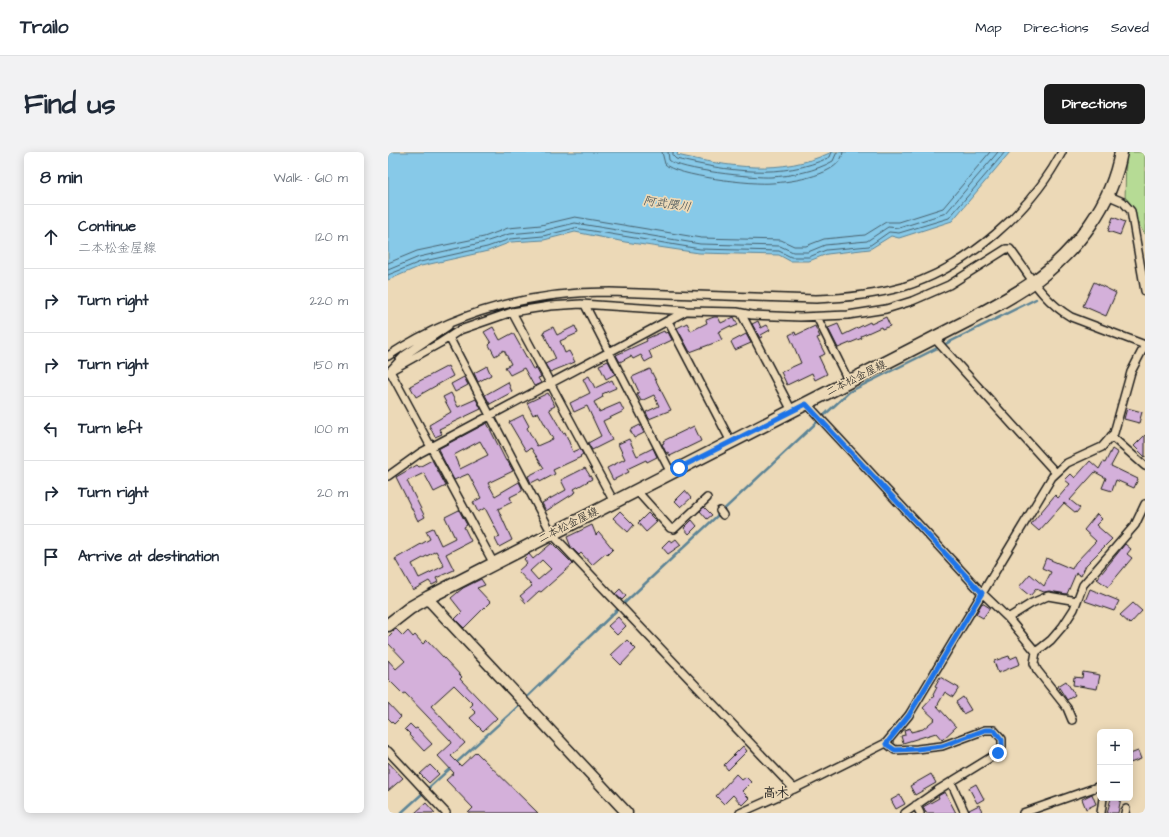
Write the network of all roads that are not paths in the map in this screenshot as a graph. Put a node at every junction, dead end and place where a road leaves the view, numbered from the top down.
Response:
1 (1062, 152) edge
2 (1121, 152) edge
3 (1107, 195) junction
4 (1034, 282) junction
5 (1145, 291) edge
6 (585, 305) junction
7 (687, 311) junction
8 (512, 312) junction
9 (741, 313) junction
10 (818, 317) junction
11 (668, 321) junction
12 (450, 323) junction
13 (449, 337) junction
14 (938, 343) junction
15 (1145, 345) edge
16 (610, 352) junction
17 (388, 356) edge
18 (389, 372) edge
19 (849, 382) junction
20 (551, 383) junction
21 (806, 404) junction
22 (792, 412) junction
23 (490, 416) junction
24 (1112, 436) junction
25 (730, 442) junction
26 (431, 448) junction
27 (1145, 466) edge
28 (1056, 472) junction
29 (671, 473) junction
30 (388, 476) edge
31 (636, 490) junction
32 (707, 498) dead end
33 (614, 502) junction
34 (1145, 504) edge
35 (552, 534) junction
36 (494, 564) junction
37 (982, 593) junction
38 (427, 598) junction
39 (1077, 600) junction
40 (1008, 618) junction
41 (388, 625) edge
42 (1036, 652) junction
43 (1072, 720) dead end
44 (886, 744) junction
45 (388, 751) edge
46 (951, 782) junction
47 (1097, 787) edge
48 (794, 789) junction
49 (1103, 801) edge
50 (916, 804) junction
51 (446, 813) edge
52 (627, 813) edge
53 (740, 813) edge
54 (905, 813) edge
55 (920, 813) edge
56 (965, 813) edge
57 (1022, 813) edge
58 (1101, 813) edge

1 - 12 street
2 - 3 main road, 二本松金屋線
3 - 4 main road, 二本松金屋線
3 - 5 street
4 - 10 street
4 - 14 main road, 二本松金屋線
4 - 15 street
6 - 7 street
6 - 8 street
6 - 16 street
7 - 9 street
7 - 11 street
8 - 13 street
8 - 20 street
9 - 10 street
9 - 22 street
10 - 19 street
11 - 16 street
11 - 25 street
12 - 17 street
12 - 18 street
13 - 18 street
13 - 23 street
14 - 19 main road, 二本松金屋線
14 - 28 street
15 - 24 street
16 - 20 street
16 - 29 street
18 - 26 street
19 - 21 main road, 二本松金屋線
20 - 23 street
20 - 33 street
21 - 22 main road, 二本松金屋線
21 - 37 street
22 - 25 main road, 二本松金屋線
23 - 26 street
23 - 35 street
24 - 27 street
24 - 28 street
25 - 29 main road, 二本松金屋線
26 - 30 street
26 - 36 street
28 - 37 street
29 - 31 main road, 二本松金屋線
31 - 32 street
31 - 33 main road, 二本松金屋線
33 - 35 main road, 二本松金屋線
34 - 39 street
35 - 36 main road, 二本松金屋線
35 - 48 street
36 - 38 main road, 二本松金屋線
37 - 40 street
37 - 44 street
38 - 41 main road, 二本松金屋線
38 - 52 street
39 - 40 street
39 - 42 street
40 - 42 street
42 - 43 street
44 - 46 street
44 - 48 street
45 - 51 street
46 - 50 street
46 - 56 street
47 - 57 street
48 - 53 street
49 - 58 street
50 - 54 street
50 - 55 street

